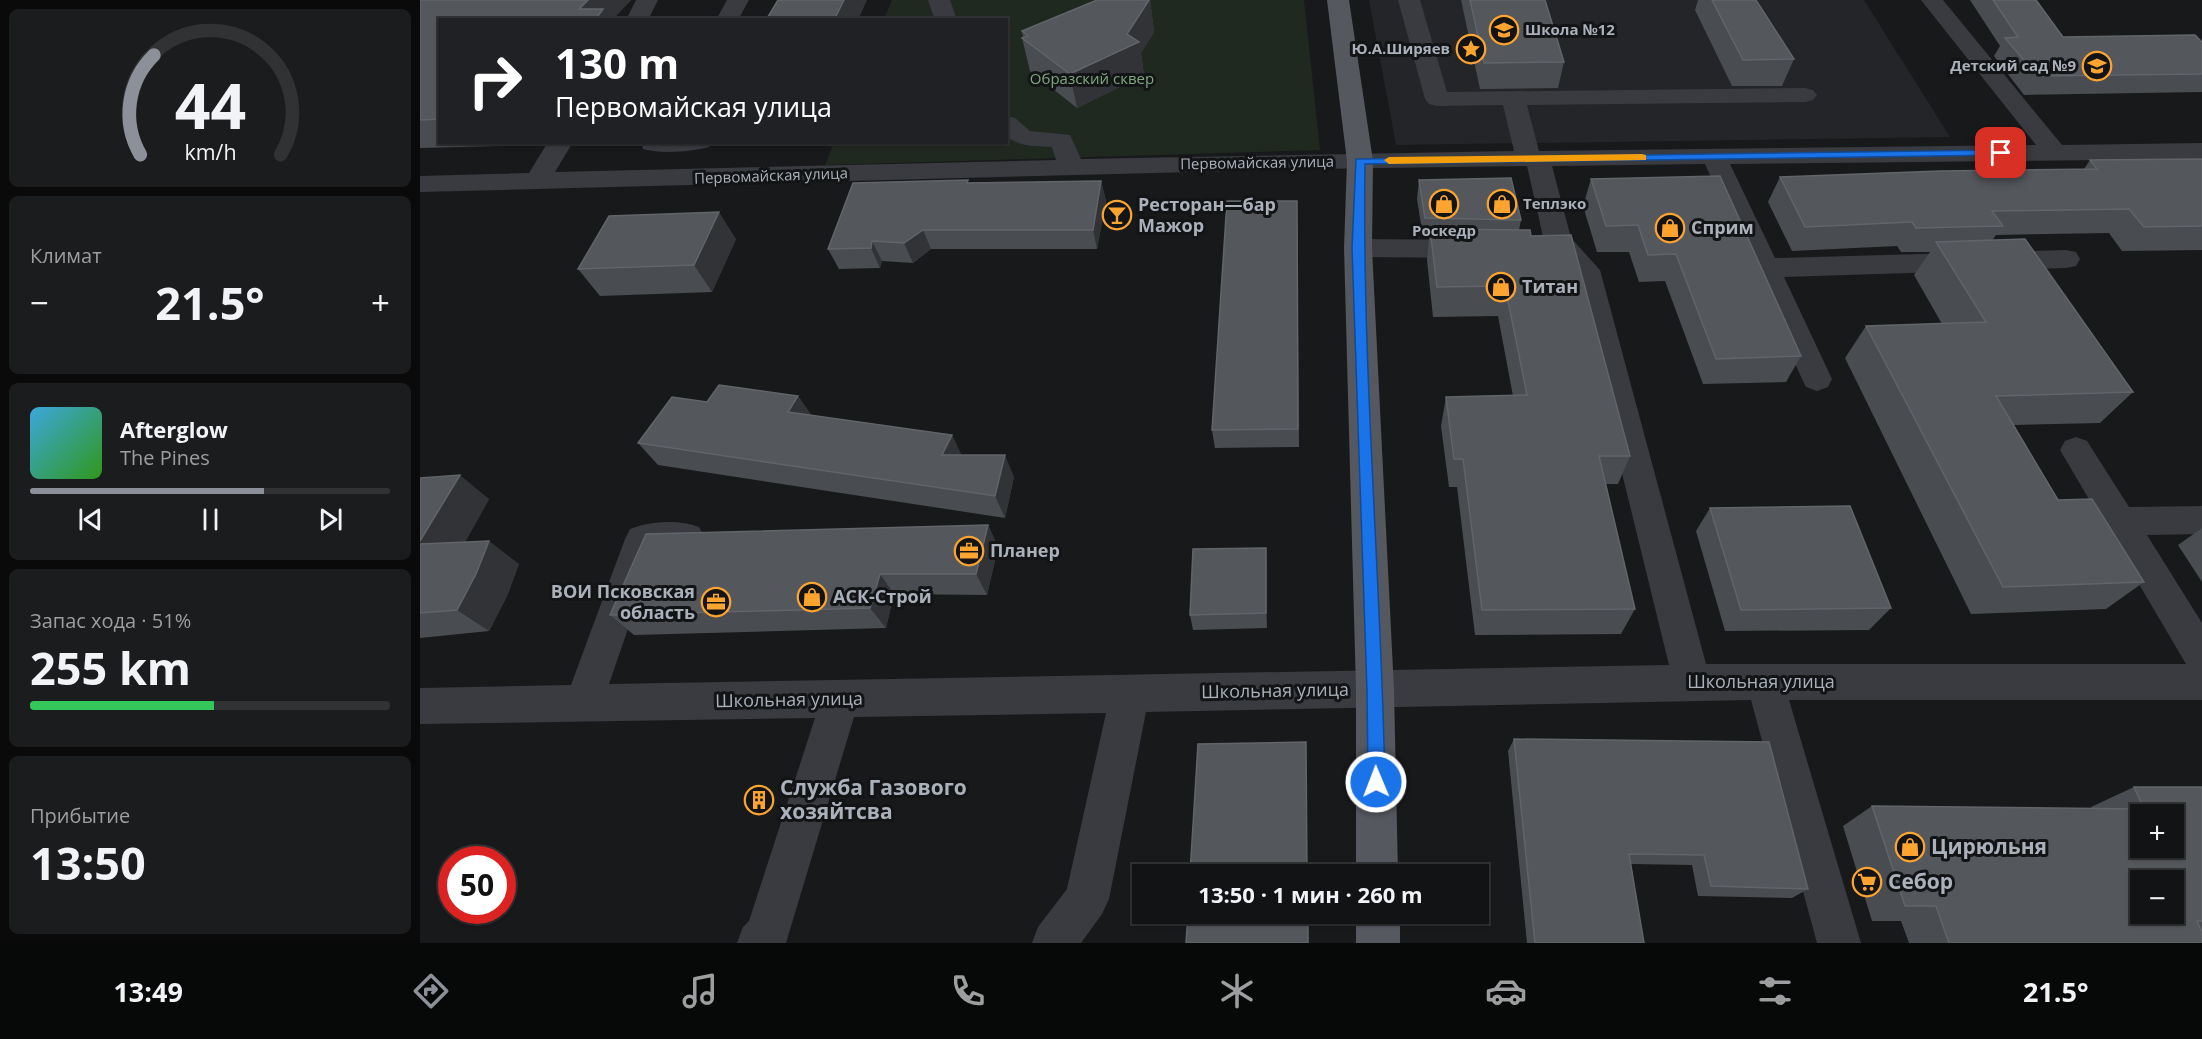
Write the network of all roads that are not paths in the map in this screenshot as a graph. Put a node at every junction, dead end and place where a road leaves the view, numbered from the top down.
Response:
1 (647, 0) edge
2 (738, 0) edge
3 (939, 0) edge
4 (1338, 0) edge
5 (1409, 0) edge
6 (1932, 0) edge
7 (638, 18) edge
8 (728, 18) edge
9 (945, 18) edge
10 (1792, 76) dead end
11 (1513, 97) junction
12 (1008, 125) edge
13 (560, 144) edge
14 (2202, 151) edge
15 (2055, 152) junction
16 (1714, 157) junction
17 (1533, 159) junction
18 (1360, 161) junction
19 (1071, 168) junction
20 (536, 182) junction
21 (420, 184) edge
22 (1358, 248) junction
23 (1496, 249) edge
24 (2066, 259) dead end
25 (1766, 268) junction
26 (1817, 379) dead end
27 (2076, 450) dead end
28 (2202, 520) edge
29 (2119, 521) junction
30 (713, 536) edge
31 (2202, 656) edge
32 (1692, 682) junction
33 (1765, 682) junction
34 (2202, 682) edge
35 (1375, 690) junction
36 (1130, 693) junction
37 (840, 699) junction
38 (583, 704) junction
39 (420, 706) edge
40 (1377, 864) edge
41 (1378, 924) edge
42 (759, 943) edge
43 (1053, 943) edge
44 (1378, 943) edge
45 (1839, 943) edge

1 - 7 street
2 - 8 street
3 - 9 street
4 - 18 main road
5 - 11 street
6 - 15 street
10 - 11 street
11 - 17 street
12 - 19 street
13 - 20 street
14 - 15 street, Первомайская улица
15 - 16 street, Первомайская улица
16 - 17 street, Первомайская улица
16 - 25 street
17 - 18 street, Первомайская улица
17 - 32 street
18 - 19 street, Первомайская улица
18 - 22 main road
19 - 20 street, Первомайская улица
20 - 21 street, Первомайская улица
22 - 23 street
22 - 35 main road
24 - 25 street
25 - 26 street
27 - 29 street
28 - 29 street
29 - 31 street
30 - 38 street
32 - 33 street, Школьная улица
32 - 35 street, Школьная улица
33 - 34 street, Школьная улица
33 - 45 street
35 - 36 street, Школьная улица
35 - 40 main road
36 - 37 street, Школьная улица
36 - 43 street
37 - 38 street, Школьная улица
37 - 42 street
38 - 39 street, Школьная улица
41 - 44 main road

